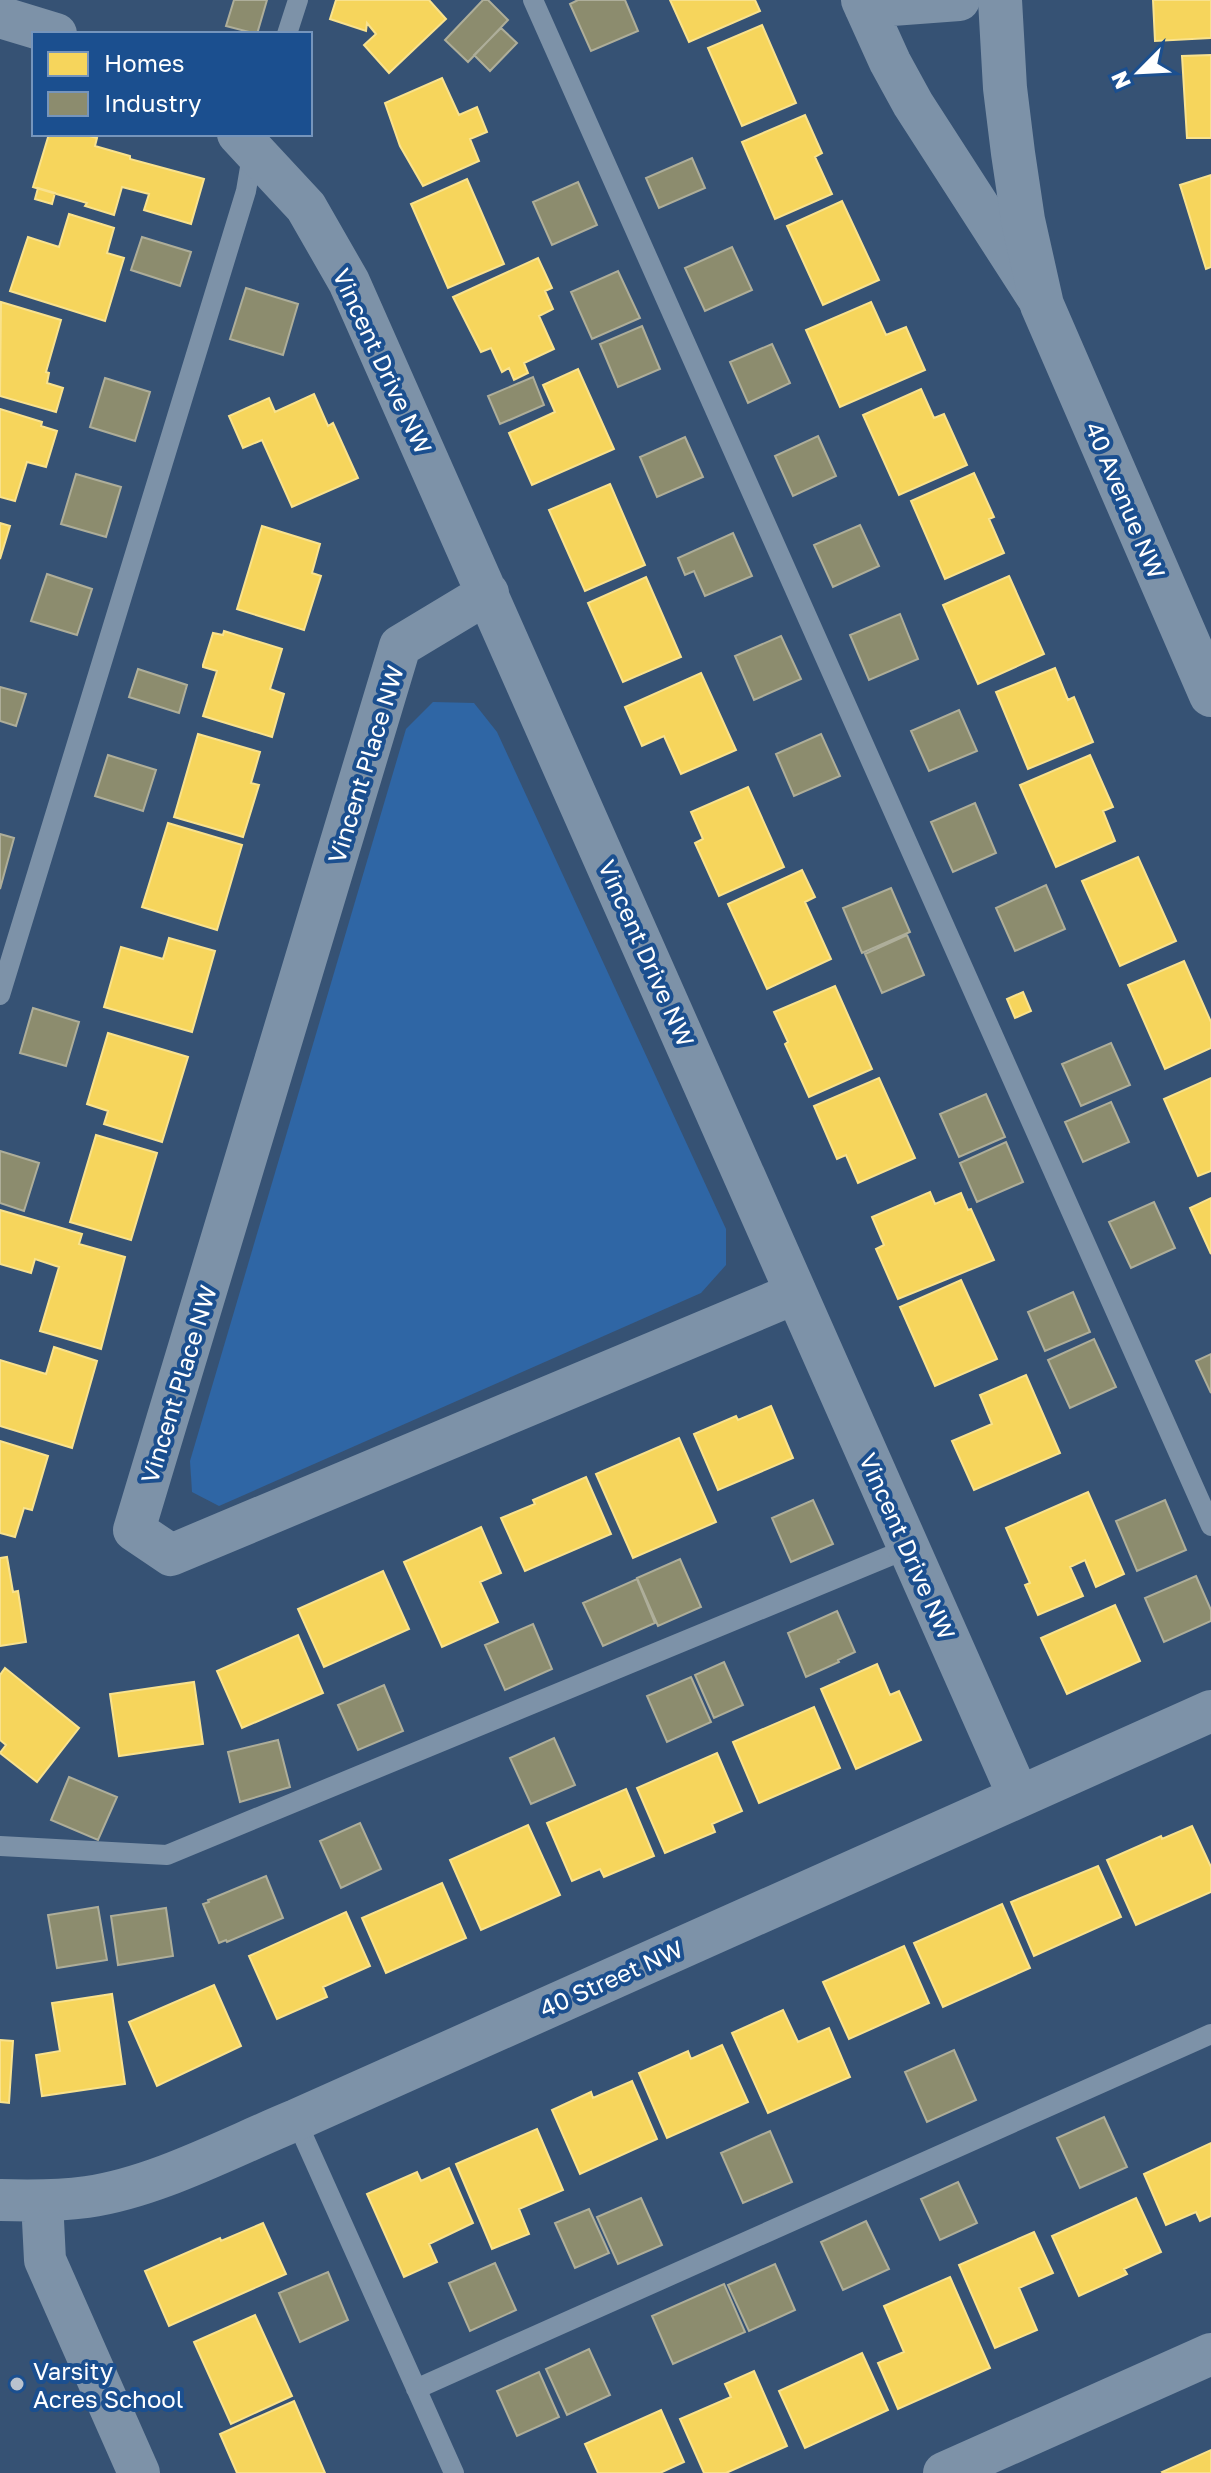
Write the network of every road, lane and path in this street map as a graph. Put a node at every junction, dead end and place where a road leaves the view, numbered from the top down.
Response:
1 (298, 0) edge
2 (533, 0) edge
3 (959, 0) edge
4 (1000, 0) edge
5 (864, 3) edge
6 (0, 17) edge
7 (49, 32) edge
8 (288, 32) edge
9 (249, 138) edge
10 (1042, 305) junction
11 (488, 593) junction
12 (1211, 695) edge
13 (0, 995) edge
14 (796, 1293) junction
15 (1211, 1526) edge
16 (909, 1548) junction
17 (1211, 1711) edge
18 (1018, 1795) junction
19 (0, 1846) edge
20 (1211, 2034) edge
21 (296, 2120) junction
22 (0, 2200) edge
23 (42, 2201) junction
24 (1211, 2354) edge
25 (416, 2389) junction
26 (139, 2473) edge
27 (454, 2473) edge
28 (944, 2473) edge

1 - 8 lane
2 - 15 lane
3 - 5 street, 40 Avenue NW
4 - 10 street, 40 Avenue NW
5 - 10 street, 40 Avenue NW
6 - 7 street
9 - 11 street, Vincent Drive NW
9 - 13 lane
10 - 12 street, 40 Avenue NW
11 - 14 street, Vincent Drive NW
11 - 14 street, Vincent Place NW
14 - 16 street, Vincent Drive NW
16 - 18 street, Vincent Drive NW
16 - 19 lane
17 - 18 street, 40 Street NW
18 - 21 street, 40 Street NW
20 - 25 lane
21 - 23 street, 40 Street NW
21 - 25 lane
22 - 23 street, 40 Street NW
23 - 26 street
24 - 28 street
25 - 27 lane

